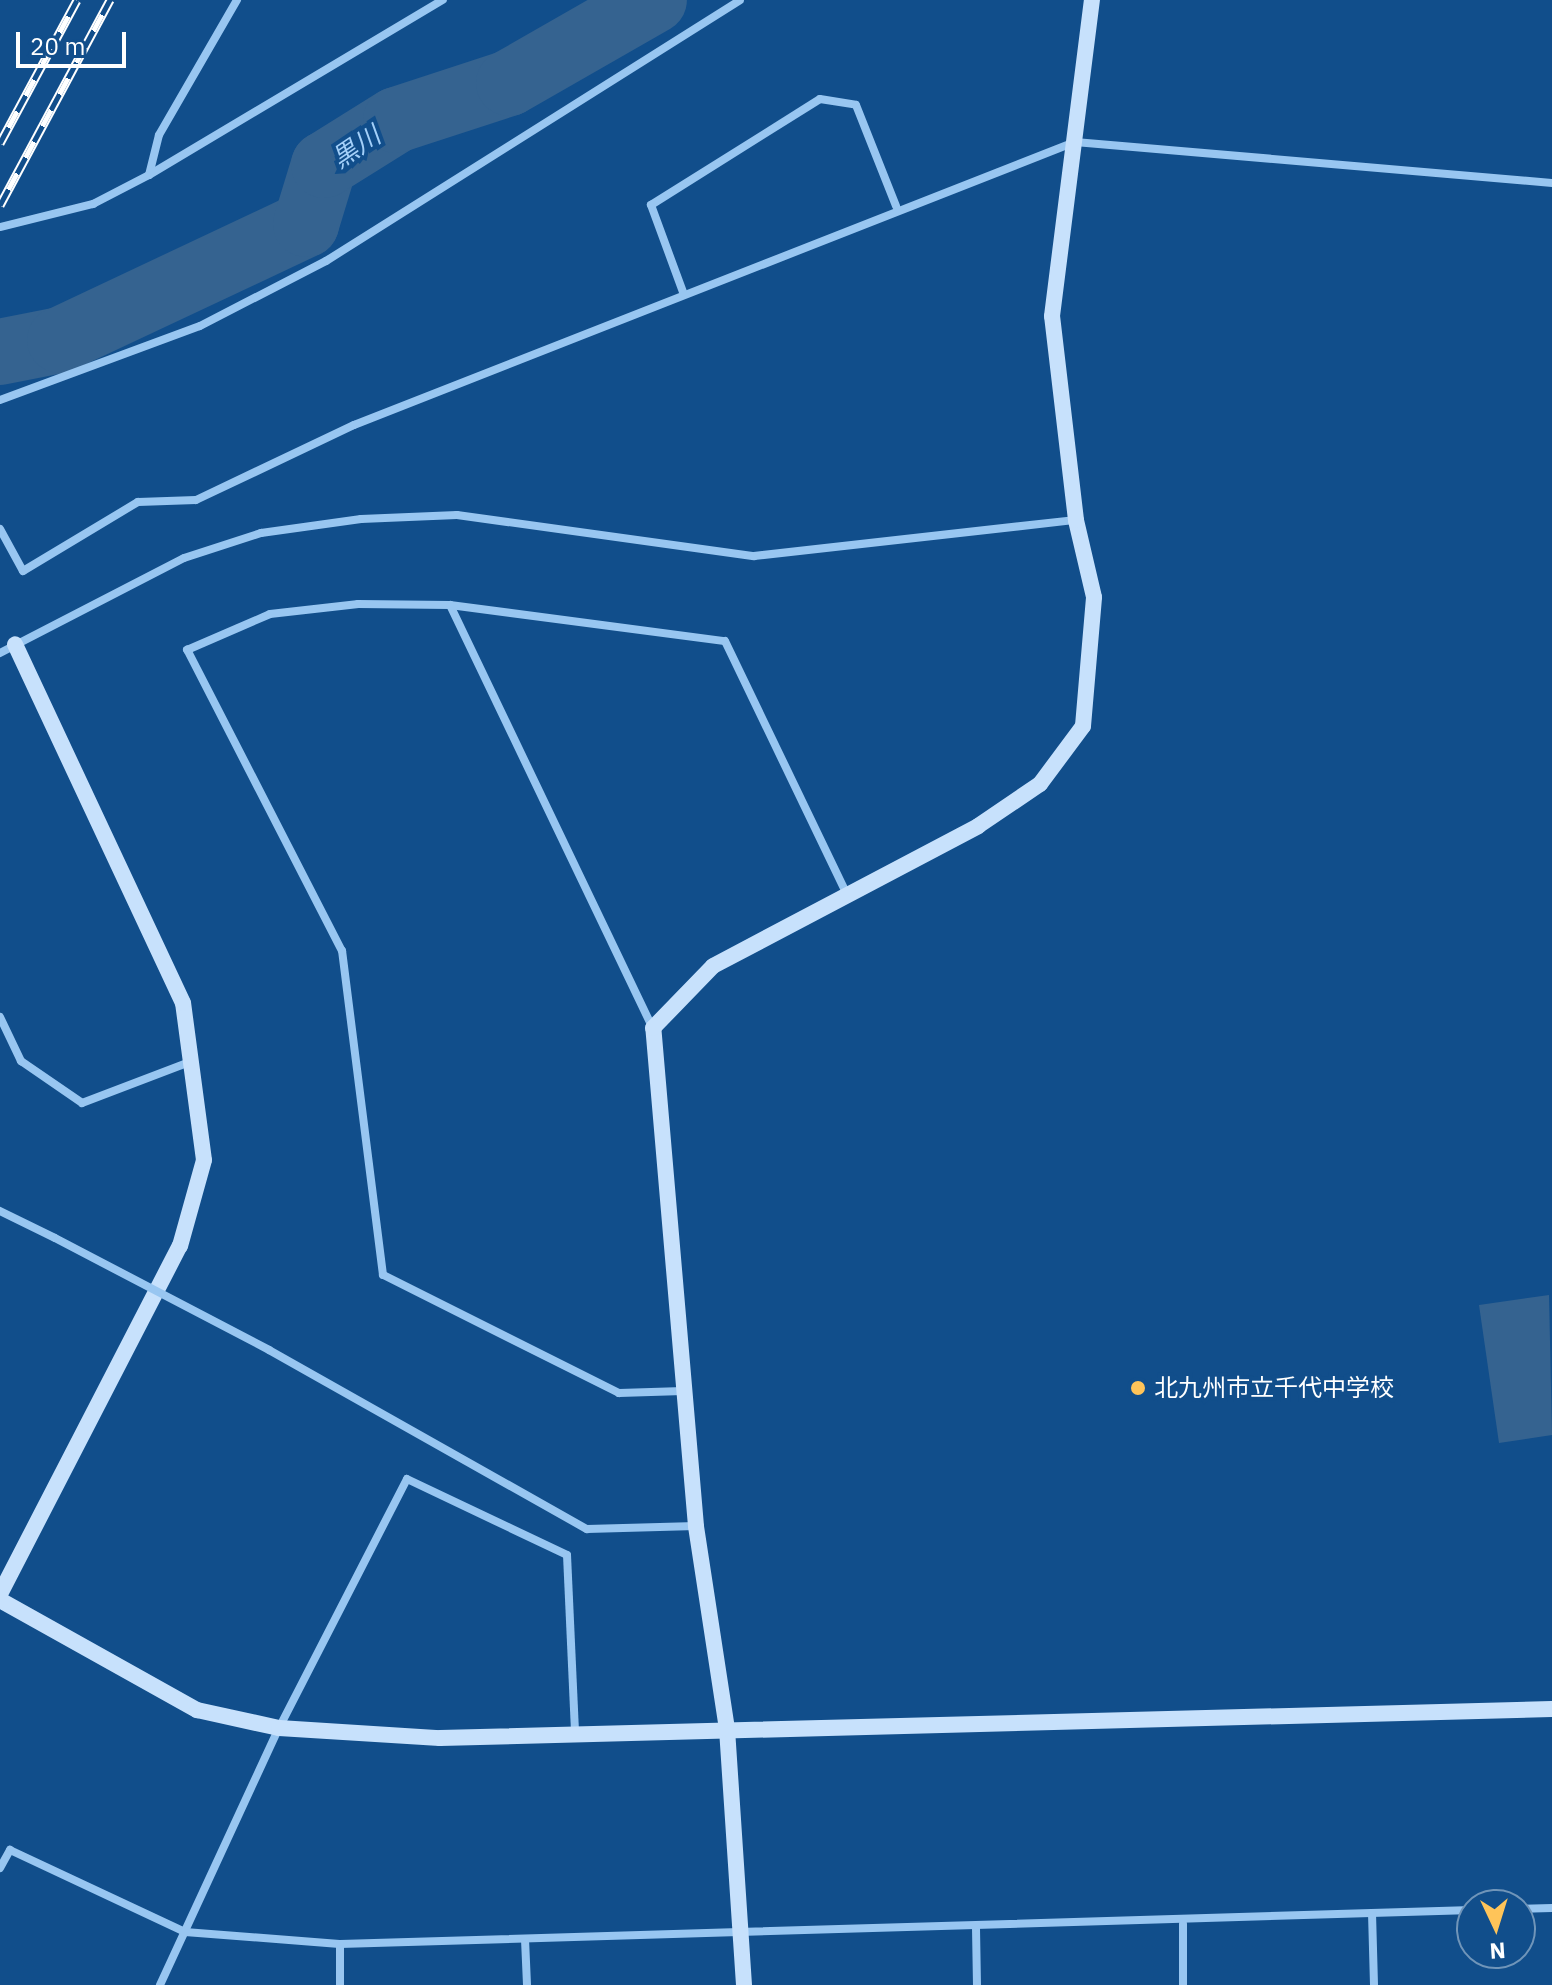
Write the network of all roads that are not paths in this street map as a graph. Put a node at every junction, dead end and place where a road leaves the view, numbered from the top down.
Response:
1 (237, 0) edge
2 (443, 0) edge
3 (740, 0) edge
4 (1092, 0) edge
5 (1075, 142) junction
6 (149, 175) junction
7 (1552, 183) edge
8 (896, 206) junction
9 (0, 227) edge
10 (683, 292) junction
11 (0, 400) edge
12 (1076, 520) junction
13 (0, 529) edge
14 (450, 605) junction
15 (15, 644) junction
16 (0, 653) edge
17 (846, 892) junction
18 (0, 1017) edge
19 (653, 1028) junction
20 (193, 1060) junction
21 (0, 1211) edge
22 (683, 1391) junction
23 (696, 1526) junction
24 (0, 1597) edge
25 (1552, 1709) edge
26 (279, 1728) junction
27 (727, 1729) junction
28 (575, 1734) junction
29 (0, 1868) edge
30 (1456, 1910) edge
31 (1372, 1913) junction
32 (1183, 1924) junction
33 (976, 1928) junction
34 (185, 1932) junction
35 (739, 1933) junction
36 (525, 1939) junction
37 (340, 1944) junction
38 (160, 1985) edge
39 (340, 1985) edge
40 (527, 1985) edge
41 (744, 1985) edge
42 (977, 1985) edge
43 (1183, 1985) edge
44 (1374, 1985) edge

1 - 6 street
2 - 6 street
3 - 11 street
4 - 5 street
5 - 7 street
5 - 8 street
5 - 12 street
6 - 9 street
8 - 10 street
8 - 10 street
10 - 13 street
12 - 15 street
12 - 17 street
14 - 17 street
14 - 19 street
14 - 22 street
15 - 16 street
15 - 20 street
17 - 19 street
18 - 20 street
19 - 22 street
20 - 24 street
21 - 23 street, bridge
22 - 23 street
23 - 27 street
24 - 26 street
25 - 27 street
26 - 28 street
26 - 28 street
26 - 34 street
27 - 28 street
27 - 35 street
29 - 34 street
30 - 31 street
31 - 32 street
31 - 44 street
32 - 33 street
32 - 43 street
33 - 35 street
33 - 42 street
34 - 37 street
34 - 38 street
35 - 36 street
35 - 41 street
36 - 37 street
36 - 40 street
37 - 39 street

